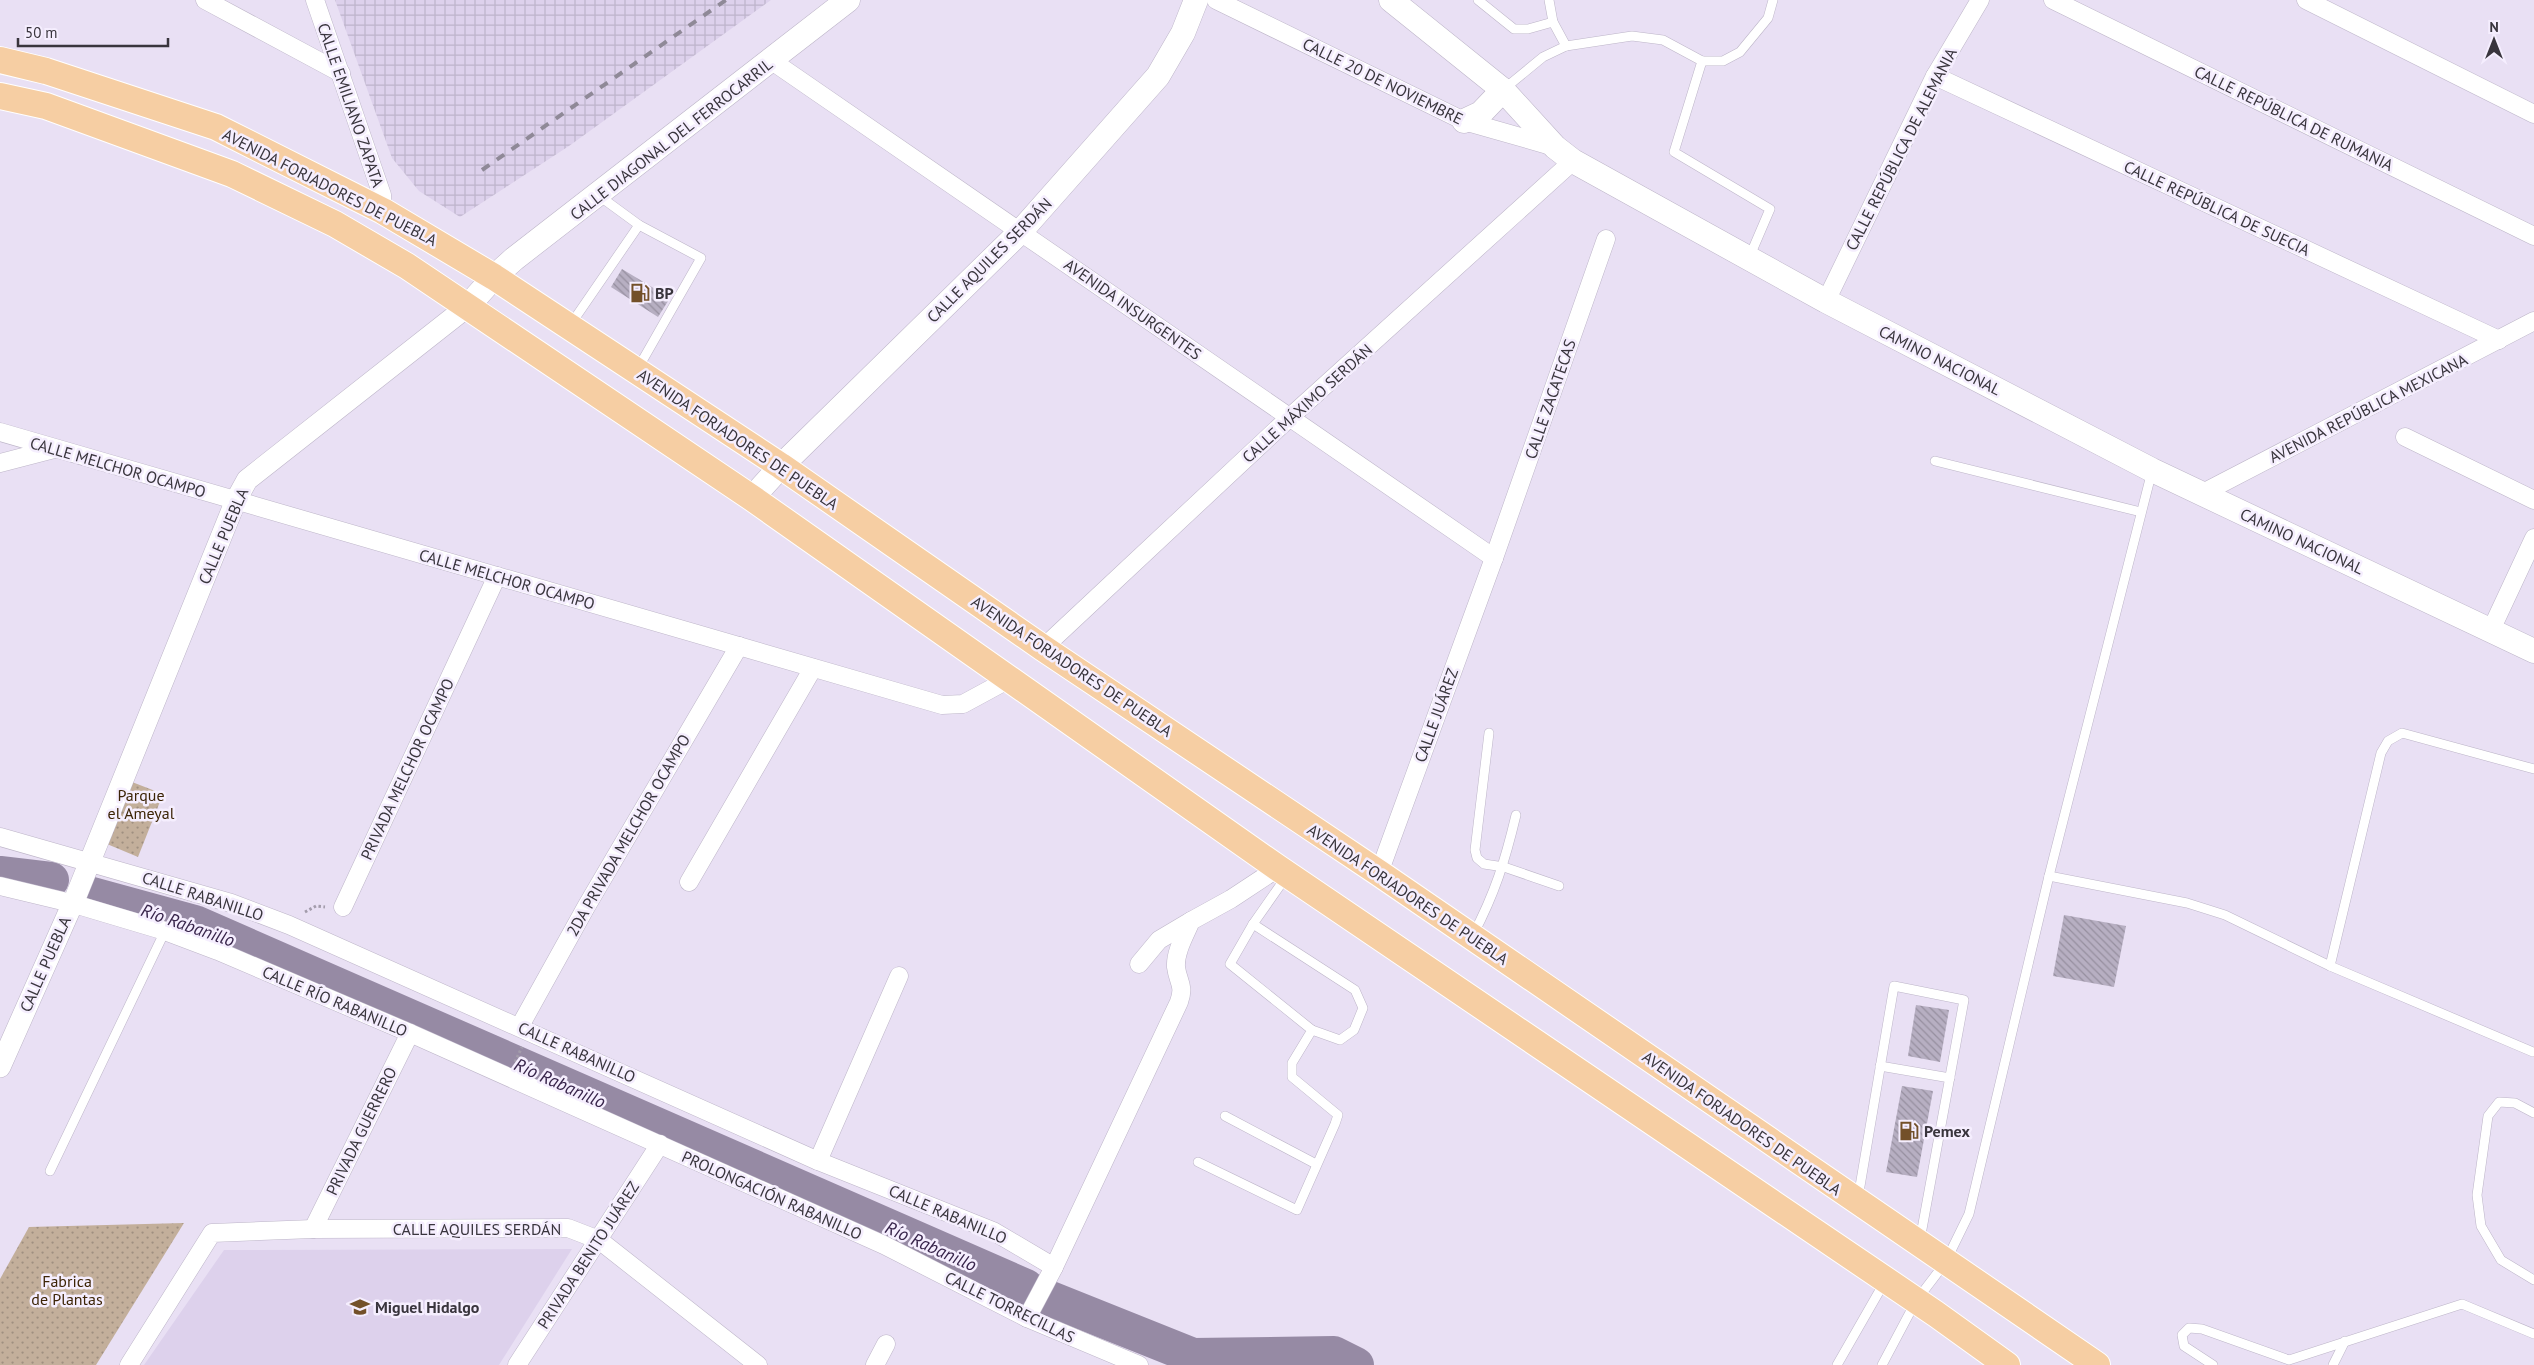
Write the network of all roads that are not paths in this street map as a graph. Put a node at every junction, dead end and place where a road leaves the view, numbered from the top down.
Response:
1 (205, 0) edge
2 (315, 0) edge
3 (848, 0) edge
4 (1196, 0) edge
5 (1216, 0) edge
6 (1391, 0) edge
7 (1478, 0) edge
8 (1549, 0) edge
9 (1773, 0) edge
10 (1980, 0) edge
11 (2054, 0) edge
12 (2306, 0) edge
13 (1553, 22) junction
14 (1566, 46) junction
15 (0, 60) edge
16 (772, 61) junction
17 (1702, 61) junction
18 (341, 73) junction
19 (1934, 76) junction
20 (1503, 90) junction
21 (0, 96) edge
22 (2534, 114) edge
23 (1464, 121) junction
24 (1564, 154) junction
25 (598, 195) junction
26 (383, 211) junction
27 (639, 225) junction
28 (1021, 231) junction
29 (2534, 236) edge
30 (1606, 239) dead end
31 (1748, 258) junction
32 (494, 277) junction
33 (1826, 301) junction
34 (468, 306) junction
35 (2534, 321) edge
36 (569, 327) junction
37 (2499, 340) junction
38 (636, 371) junction
39 (1289, 418) junction
40 (0, 432) edge
41 (2404, 437) dead end
42 (54, 448) junction
43 (1934, 462) dead end
44 (0, 463) edge
45 (781, 466) junction
46 (2152, 470) junction
47 (2201, 494) junction
48 (752, 498) junction
49 (236, 500) junction
50 (2534, 500) edge
51 (2141, 512) junction
52 (2534, 538) edge
53 (1494, 558) junction
54 (496, 576) junction
55 (2491, 630) junction
56 (739, 646) junction
57 (1044, 648) junction
58 (2534, 651) edge
59 (814, 668) junction
60 (1010, 678) junction
61 (1489, 733) dead end
62 (2534, 769) edge
63 (1516, 815) dead end
64 (0, 837) edge
65 (90, 861) junction
66 (1504, 867) junction
67 (1282, 871) junction
68 (1379, 873) junction
69 (2049, 876) junction
70 (689, 882) dead end
71 (0, 886) edge
72 (1559, 886) dead end
73 (71, 903) junction
74 (344, 907) road end
75 (1191, 921) junction
76 (1252, 924) junction
77 (165, 931) junction
78 (1472, 937) junction
79 (1139, 964) dead end
80 (2330, 966) junction
81 (899, 976) dead end
82 (520, 1026) junction
83 (1312, 1030) junction
84 (410, 1033) junction
85 (2533, 1052) dead end
86 (1880, 1066) junction
87 (0, 1067) edge
88 (1950, 1078) junction
89 (2534, 1113) edge
90 (1225, 1116) dead end
91 (660, 1144) junction
92 (818, 1161) junction
93 (1198, 1162) dead end
94 (1316, 1164) junction
95 (50, 1171) dead end
96 (1857, 1202) junction
97 (313, 1229) junction
98 (599, 1240) junction
99 (884, 1245) joint
100 (1919, 1245) junction
101 (1945, 1263) junction
102 (1054, 1267) junction
103 (1886, 1280) junction
104 (2534, 1280) edge
105 (1916, 1301) junction
106 (1027, 1318) junction
107 (2534, 1334) edge
108 (2345, 1341) junction
109 (886, 1344) dead end
110 (1992, 1358) edge
111 (2288, 1362) edge
112 (129, 1365) edge
113 (516, 1365) edge
114 (758, 1365) edge
115 (874, 1365) edge
116 (1139, 1365) edge
117 (1837, 1365) edge
118 (1882, 1365) edge
119 (2097, 1365) edge
120 (2213, 1365) edge
121 (2333, 1365) edge

1 - 18 street
2 - 18 street, CALLE EMILIANO ZAPATA
3 - 16 main road, CALLE DIAGONAL DEL FERROCARRIL
4 - 28 main road, CALLE AQUILES SERDÁN
5 - 23 street, CALLE 20 DE NOVIEMBRE
6 - 20 main road, CAMINO NACIONAL
7 - 13 lane
8 - 13 lane
9 - 17 lane
10 - 19 street, CALLE REPÚBLICA DE ALEMANIA
11 - 29 street, CALLE REPÚBLICA DE RUMANIA
12 - 22 street
13 - 14 lane
14 - 17 lane
14 - 20 lane
15 - 26 main road, AVENIDA FORJADORES DE PUEBLA
16 - 25 main road, CALLE DIAGONAL DEL FERROCARRIL
16 - 28 street, AVENIDA INSURGENTES
17 - 31 lane
18 - 26 street, CALLE EMILIANO ZAPATA
19 - 33 street, CALLE REPÚBLICA DE ALEMANIA
19 - 37 street, CALLE REPÚBLICA DE SUECIA
20 - 23 main road
20 - 24 main road, CAMINO NACIONAL
21 - 34 main road, AVENIDA FORJADORES DE PUEBLA
23 - 24 street, CALLE 20 DE NOVIEMBRE
24 - 31 main road, CAMINO NACIONAL
24 - 39 street, CALLE MÁXIMO SERDÁN
25 - 27 lane
25 - 32 main road, CALLE DIAGONAL DEL FERROCARRIL
26 - 32 main road, AVENIDA FORJADORES DE PUEBLA
27 - 36 lane
27 - 38 lane
28 - 39 street, AVENIDA INSURGENTES
28 - 45 main road, CALLE AQUILES SERDÁN
30 - 53 street, CALLE ZACATECAS
31 - 33 main road, CAMINO NACIONAL
32 - 34 main road, CALLE PUEBLA
32 - 36 main road, AVENIDA FORJADORES DE PUEBLA
33 - 46 main road, CAMINO NACIONAL
34 - 48 main road, AVENIDA FORJADORES DE PUEBLA
34 - 49 street, CALLE PUEBLA
35 - 37 street, AVENIDA REPÚBLICA MEXICANA
36 - 38 main road, AVENIDA FORJADORES DE PUEBLA
37 - 47 street, AVENIDA REPÚBLICA MEXICANA
38 - 45 main road, AVENIDA FORJADORES DE PUEBLA
39 - 53 street, AVENIDA INSURGENTES
39 - 57 street, CALLE MÁXIMO SERDÁN
40 - 42 street, CALLE MELCHOR OCAMPO
41 - 50 street
42 - 44 street
42 - 49 street, CALLE MELCHOR OCAMPO
43 - 51 lane
45 - 48 main road, CALLE AQUILES SERDÁN
45 - 57 main road, AVENIDA FORJADORES DE PUEBLA
46 - 47 main road, CAMINO NACIONAL
46 - 51 lane
47 - 55 main road, CAMINO NACIONAL
48 - 60 main road, AVENIDA FORJADORES DE PUEBLA
49 - 54 street, CALLE MELCHOR OCAMPO
49 - 65 street, CALLE PUEBLA
51 - 69 lane
52 - 55 street
53 - 68 street, CALLE JUÁREZ
54 - 56 street, CALLE MELCHOR OCAMPO
54 - 74 street, PRIVADA MELCHOR OCAMPO
55 - 58 main road, CAMINO NACIONAL
56 - 59 street, CALLE MELCHOR OCAMPO
56 - 82 street, 2DA PRIVADA MELCHOR OCAMPO
57 - 68 main road, AVENIDA FORJADORES DE PUEBLA
59 - 60 street, CALLE MELCHOR OCAMPO
59 - 70 street
60 - 67 main road, AVENIDA FORJADORES DE PUEBLA
61 - 66 lane
62 - 80 lane
63 - 66 lane
64 - 65 street
65 - 73 street, CALLE PUEBLA
65 - 82 street, CALLE RABANILLO
66 - 72 lane
66 - 78 lane
67 - 75 street
67 - 76 lane
67 - 103 main road, AVENIDA FORJADORES DE PUEBLA
68 - 78 main road, AVENIDA FORJADORES DE PUEBLA
69 - 80 lane
69 - 101 lane
71 - 73 street, CALLE RÍO RABANILLO
73 - 77 street, CALLE RÍO RABANILLO
73 - 87 street, CALLE PUEBLA
75 - 79 street
75 - 102 street
76 - 83 lane
76 - 83 lane
77 - 84 street, CALLE RÍO RABANILLO
77 - 95 lane
78 - 96 main road, AVENIDA FORJADORES DE PUEBLA
80 - 85 lane
81 - 92 street
82 - 92 street, CALLE RABANILLO
83 - 94 lane
84 - 91 street, CALLE RÍO RABANILLO
84 - 97 street, PRIVADA GUERRERO
86 - 88 lane
86 - 88 lane
86 - 96 lane
88 - 100 lane
89 - 104 lane
90 - 94 lane
91 - 98 street, PRIVADA BENITO JUÁREZ
91 - 99 street, PROLONGACIÓN RABANILLO
92 - 102 street, CALLE RABANILLO
93 - 94 lane
96 - 100 main road, AVENIDA FORJADORES DE PUEBLA
97 - 98 street, CALLE AQUILES SERDÁN
97 - 112 street, CALLE AQUILES SERDÁN
98 - 113 street, PRIVADA BENITO JUÁREZ
98 - 114 street, CALLE AQUILES SERDÁN
99 - 106 street, CALLE TORRECILLAS
100 - 101 main road, AVENIDA FORJADORES DE PUEBLA
101 - 105 lane
101 - 119 main road, AVENIDA FORJADORES DE PUEBLA
102 - 106 street
103 - 105 main road, AVENIDA FORJADORES DE PUEBLA
103 - 117 lane
105 - 110 main road, AVENIDA FORJADORES DE PUEBLA
105 - 118 lane
106 - 116 street, CALLE TORRECILLAS
107 - 108 lane
108 - 111 lane
108 - 121 lane
109 - 115 street
111 - 120 lane

